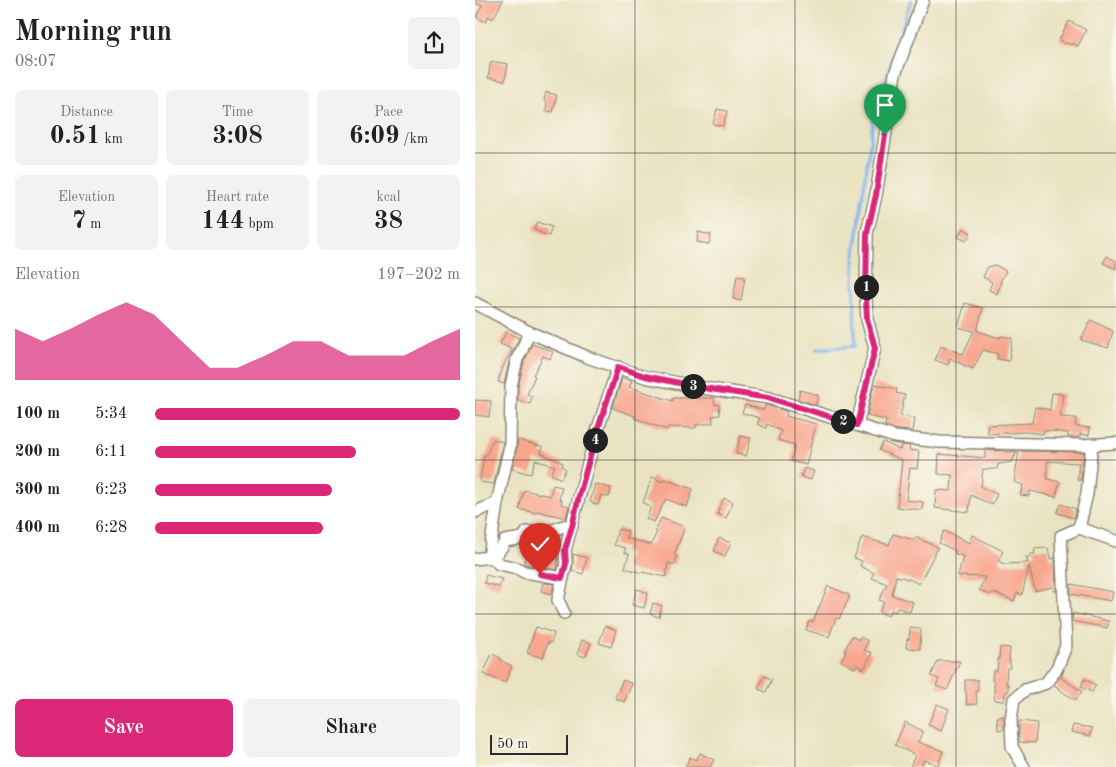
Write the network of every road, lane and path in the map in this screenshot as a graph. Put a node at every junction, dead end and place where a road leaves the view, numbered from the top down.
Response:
1 (923, 0) edge
2 (475, 303) edge
3 (529, 332) junction
4 (618, 367) junction
5 (857, 425) junction
6 (1116, 443) edge
7 (1092, 444) junction
8 (497, 503) junction
9 (475, 512) edge
10 (572, 526) junction
11 (1079, 528) junction
12 (1116, 541) edge
13 (489, 557) junction
14 (475, 559) edge
15 (562, 578) junction
16 (564, 613) dead end
17 (1024, 767) edge

1 - 5 street
2 - 3 street
3 - 4 street
3 - 8 street
4 - 5 street
4 - 10 street
5 - 7 street
6 - 7 street
7 - 11 street
8 - 9 street
8 - 13 street
10 - 13 street
10 - 15 street
11 - 12 street
11 - 17 street
13 - 14 street
13 - 15 street
15 - 16 street

